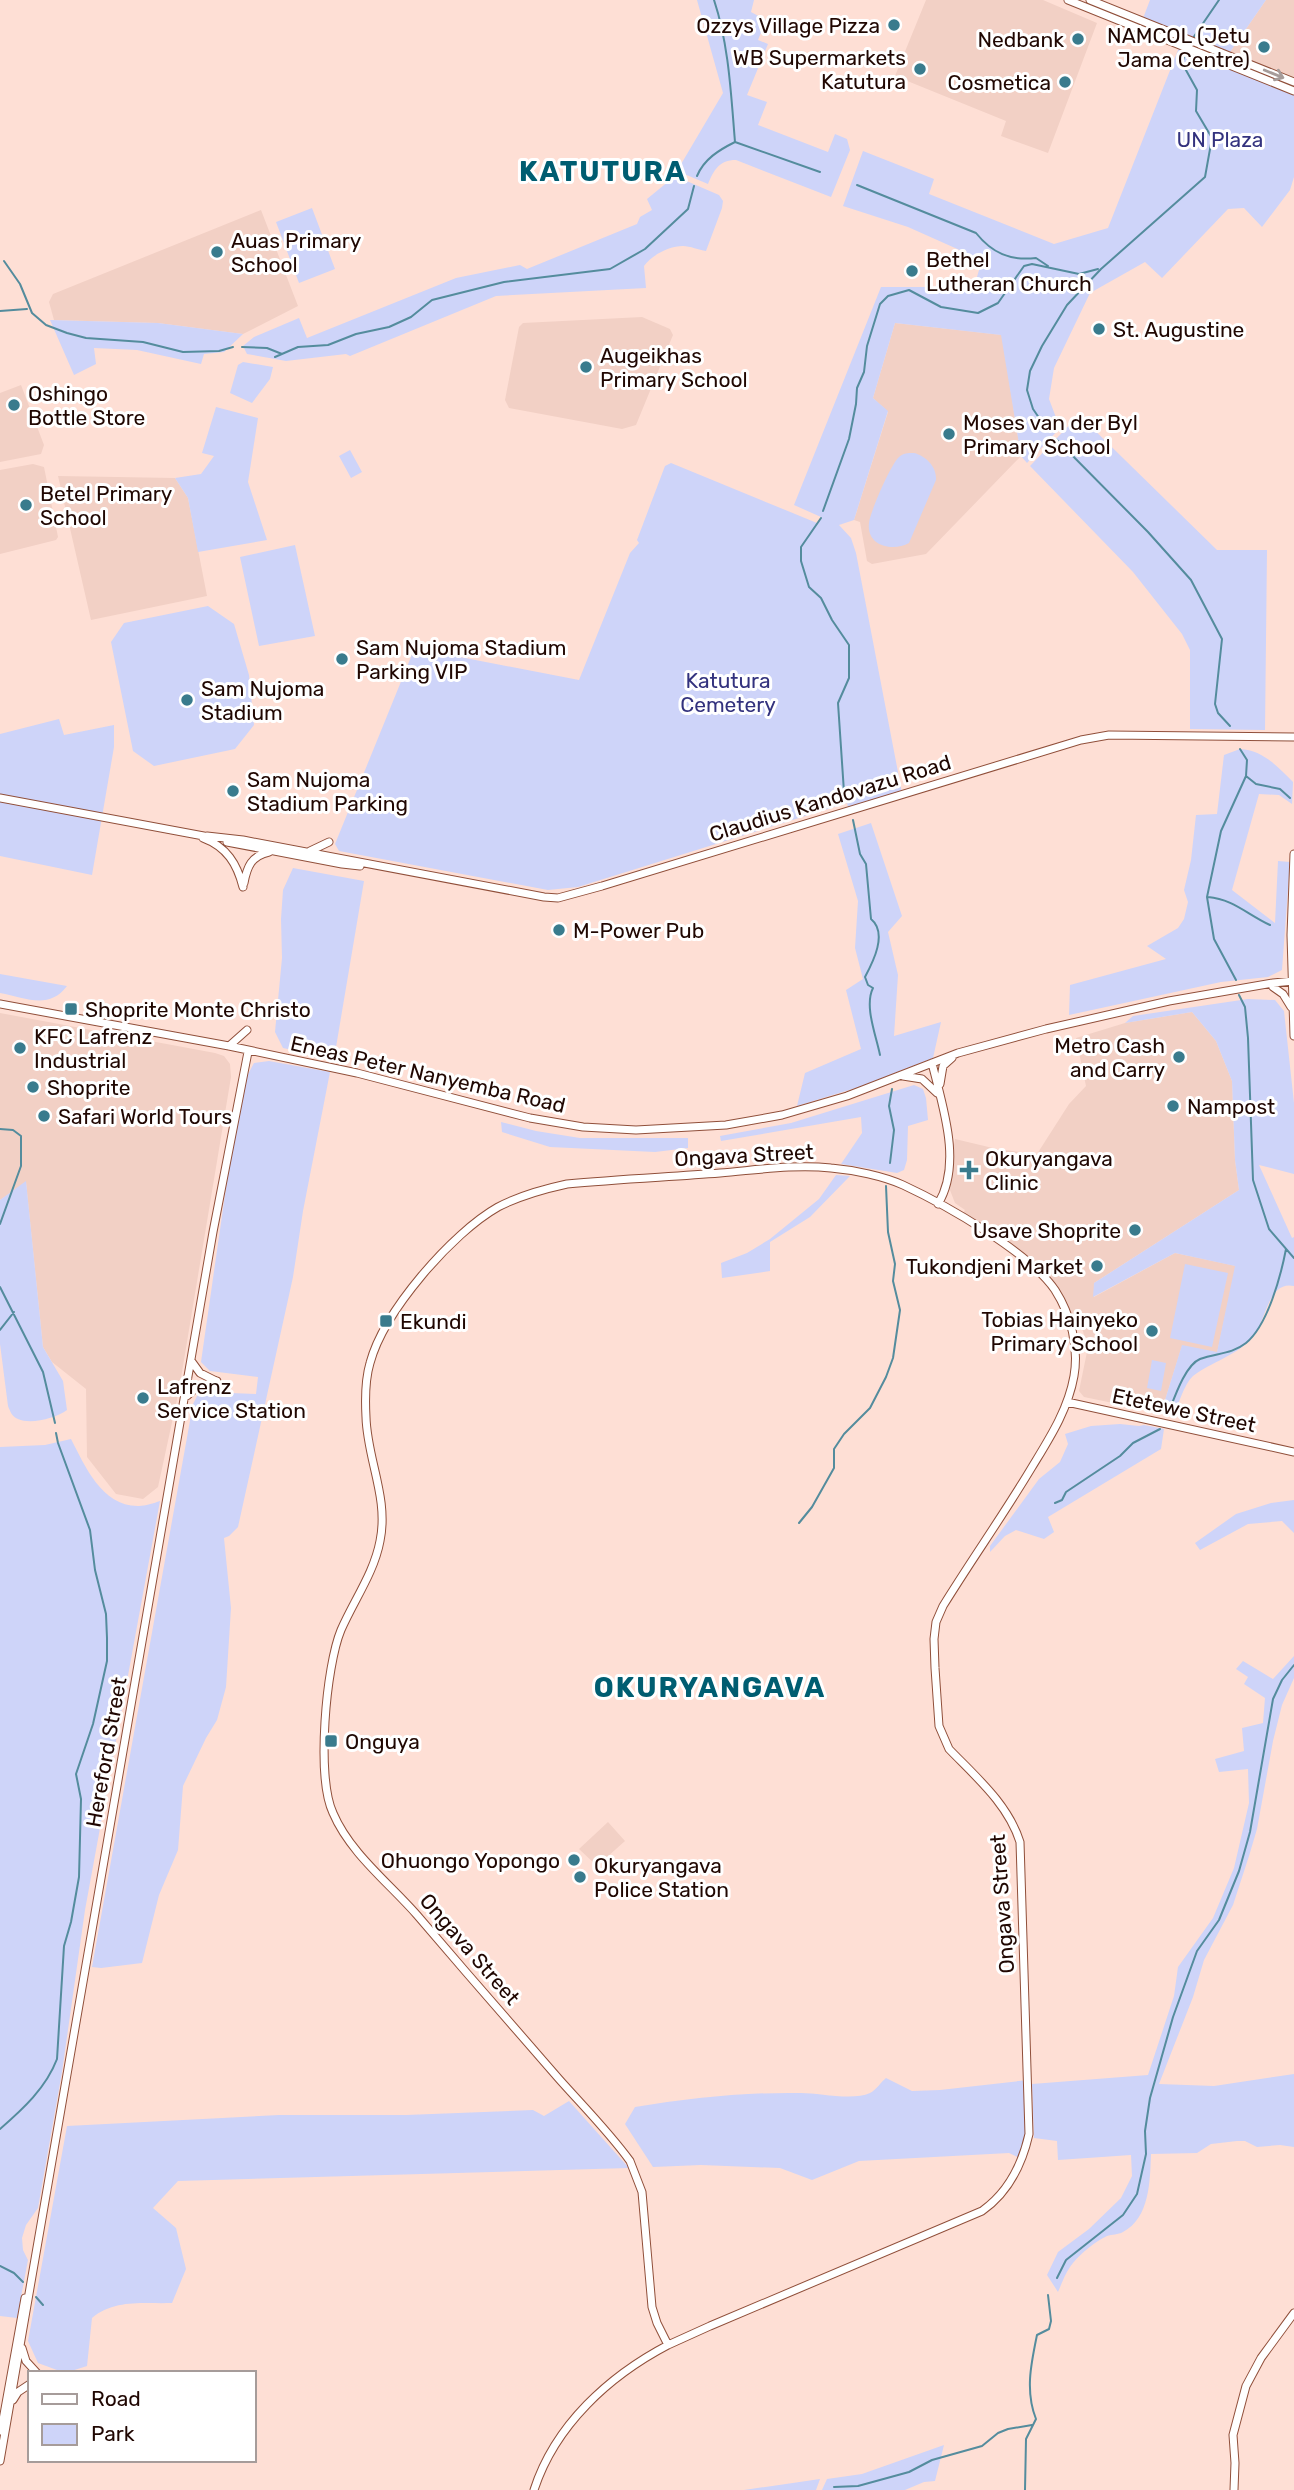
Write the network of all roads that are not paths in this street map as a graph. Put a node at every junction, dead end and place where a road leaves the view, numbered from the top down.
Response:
1 (1068, 0) edge
2 (1090, 0) edge
3 (1181, 41) junction
4 (1207, 51) junction
5 (1294, 82) edge
6 (1294, 91) edge
7 (1294, 737) edge
8 (0, 798) edge
9 (190, 833) junction
10 (207, 836) junction
11 (273, 851) junction
12 (305, 851) junction
13 (1294, 855) edge
14 (343, 858) junction
15 (380, 866) junction
16 (1293, 984) edge
17 (1254, 986) junction
18 (1273, 987) junction
19 (0, 1004) edge
20 (1293, 1009) edge
21 (247, 1030) dead end
22 (1294, 1035) edge
23 (229, 1046) junction
24 (248, 1052) junction
25 (958, 1054) junction
26 (932, 1063) junction
27 (896, 1077) junction
28 (940, 1096) junction
29 (937, 1204) junction
30 (192, 1362) junction
31 (1068, 1402) junction
32 (182, 1410) junction
33 (1294, 1452) edge
34 (31, 2278) junction
35 (1294, 2313) edge
36 (657, 2323) junction
37 (686, 2336) junction
38 (21, 2343) junction
39 (668, 2345) junction
40 (648, 2356) junction
41 (35, 2371) edge
42 (28, 2385) edge
43 (11, 2403) junction
44 (0, 2439) edge
45 (0, 2461) edge
46 (534, 2490) edge
47 (1234, 2490) edge

1 - 3 street
2 - 3 street
3 - 4 street
4 -> 5 street
4 - 6 street
7 - 15 street, Claudius Kandovazu Road
8 - 9 street, Claudius Kandovazu Road
9 - 10 street, Claudius Kandovazu Road
9 - 11 street
10 - 11 street, Claudius Kandovazu Road
10 - 12 street, Claudius Kandovazu Road
11 - 15 street, Claudius Kandovazu Road
12 - 14 street, Claudius Kandovazu Road
12 - 14 street
13 - 16 street
14 - 15 street, Claudius Kandovazu Road
16 - 17 street, Eneas Peter Nanyemba Road
16 - 18 street, Eneas Peter Nanyemba Road
16 - 20 street
17 - 18 street, Eneas Peter Nanyemba Road
17 - 25 street, Eneas Peter Nanyemba Road
18 - 20 street
19 - 23 street, Eneas Peter Nanyemba Road
20 - 22 street
21 - 23 street
23 - 24 street, Eneas Peter Nanyemba Road
24 - 27 street, Eneas Peter Nanyemba Road
24 - 30 street, Hereford Street
25 - 26 street, Eneas Peter Nanyemba Road
25 - 28 street
26 - 27 street, Eneas Peter Nanyemba Road
26 - 28 street
27 - 28 street
28 - 29 street
29 - 31 street, Ongava Street
29 - 36 street, Ongava Street
30 - 32 street, Hereford Street
30 - 32 street
31 - 33 street, Etetewe Street
31 - 37 street, Ongava Street
32 - 34 street, Hereford Street
34 - 38 street, Hereford Street
34 - 44 street, Hereford Street
35 - 47 street
36 - 37 street
36 - 39 street, Ongava Street
36 - 40 street
37 - 39 street, Ongava Street
38 - 41 street
38 - 43 street, Hereford Street
39 - 40 street, Ongava Street
40 - 46 street, Ongava Street
42 - 43 street
43 - 45 street, Hereford Street

